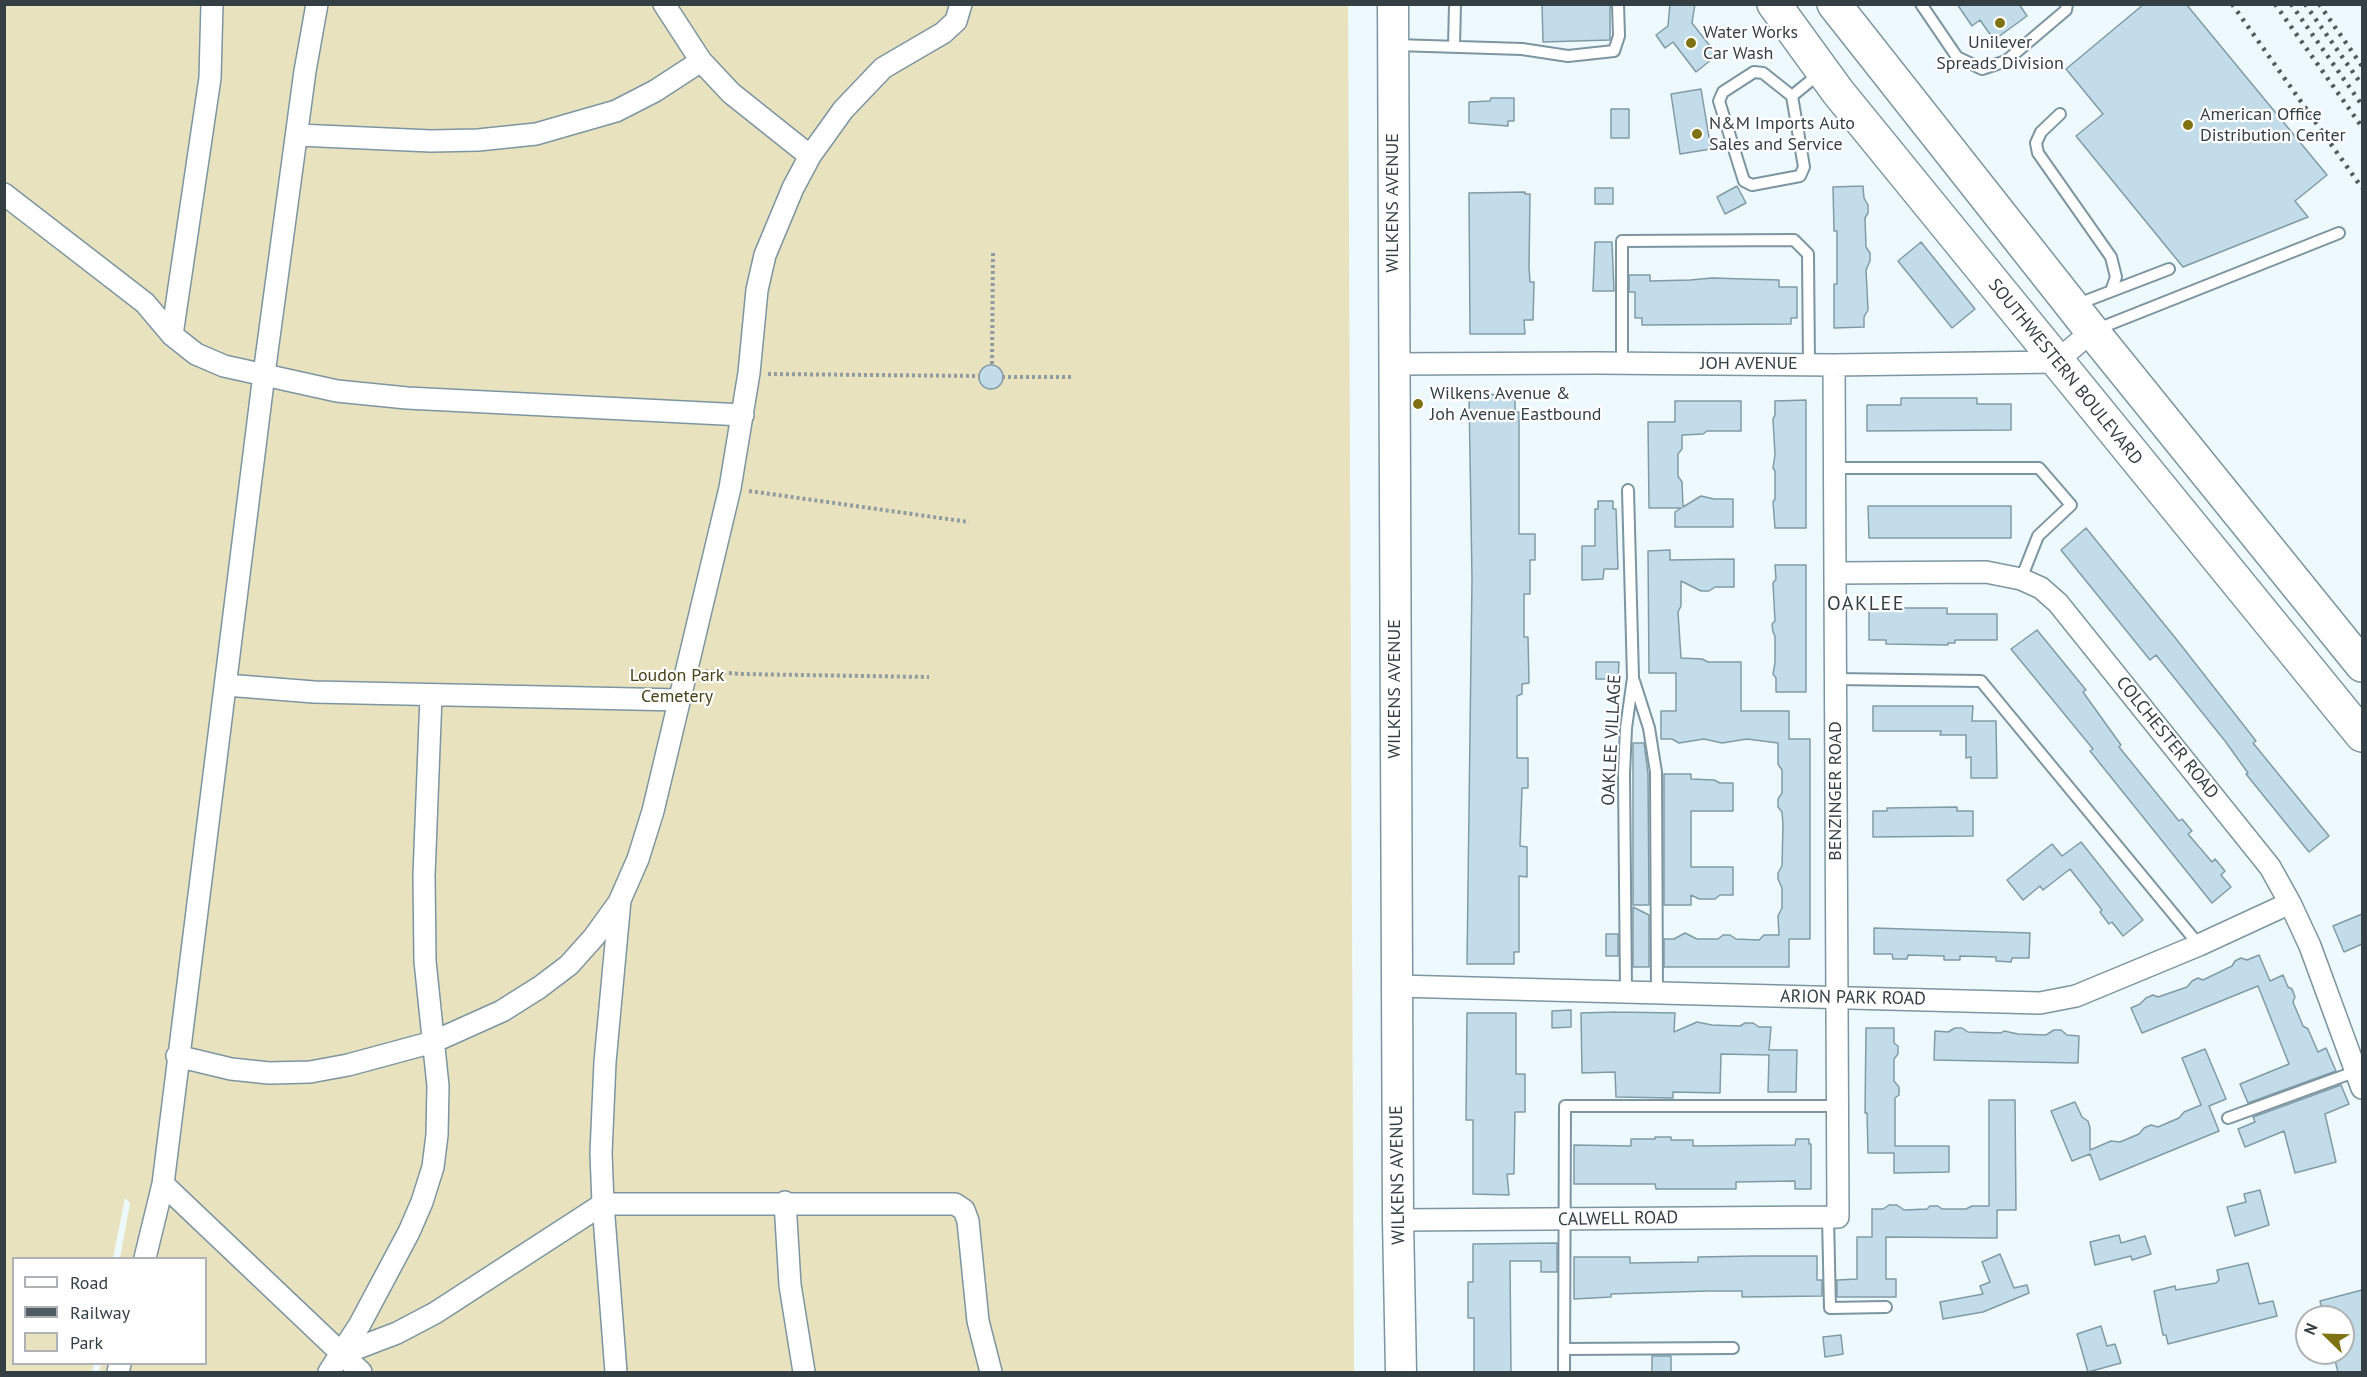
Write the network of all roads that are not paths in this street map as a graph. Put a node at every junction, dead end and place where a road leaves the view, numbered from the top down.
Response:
1 (212, 4) edge
2 (317, 4) edge
3 (664, 4) edge
4 (961, 4) edge
5 (1393, 4) edge
6 (1455, 4) edge
7 (1618, 4) edge
8 (1774, 4) edge
9 (1834, 4) edge
10 (1921, 4) edge
11 (2067, 4) edge
12 (1393, 45) junction
13 (1454, 47) junction
14 (701, 61) junction
15 (1822, 71) junction
16 (1792, 96) junction
17 (2060, 114) dead end
18 (298, 135) junction
19 (810, 156) junction
20 (4, 194) edge
21 (2339, 233) dead end
22 (2169, 269) dead end
23 (2111, 291) junction
24 (2072, 306) junction
25 (2092, 332) junction
26 (172, 335) junction
27 (2056, 362) junction
28 (1622, 363) junction
29 (1394, 364) junction
30 (1809, 365) junction
31 (1834, 365) junction
32 (264, 374) junction
33 (743, 415) junction
34 (1835, 468) junction
35 (1628, 490) dead end
36 (1835, 573) junction
37 (2021, 579) junction
38 (2362, 665) edge
39 (1633, 678) junction
40 (1836, 679) junction
41 (226, 685) junction
42 (431, 696) junction
43 (679, 700) junction
44 (2362, 735) edge
45 (620, 900) junction
46 (2290, 903) junction
47 (2199, 945) junction
48 (1396, 986) junction
49 (1626, 992) junction
50 (1657, 993) junction
51 (1837, 998) junction
52 (433, 1042) junction
53 (177, 1056) junction
54 (2360, 1079) edge
55 (1837, 1106) junction
56 (2228, 1118) dead end
57 (163, 1184) junction
58 (785, 1202) junction
59 (603, 1204) junction
60 (1833, 1217) junction
61 (1398, 1220) junction
62 (1565, 1220) junction
63 (145, 1257) edge
64 (1886, 1307) dead end
65 (1733, 1348) dead end
66 (1564, 1349) junction
67 (342, 1354) junction
68 (329, 1372) edge
69 (361, 1372) edge
70 (616, 1372) edge
71 (804, 1372) edge
72 (991, 1372) edge
73 (1401, 1372) edge
74 (1564, 1372) edge

1 - 26 street
2 - 18 street
3 - 14 street
4 - 19 street
5 - 12 main road, WILKENS AVENUE
6 - 13 lane
7 - 13 lane
8 - 15 main road, SOUTHWESTERN BOULEVARD
9 - 24 main road
10 - 11 lane
12 - 13 lane
12 - 29 main road, WILKENS AVENUE
14 - 18 street
14 - 19 street
15 - 16 lane
15 - 27 main road, SOUTHWESTERN BOULEVARD
16 - 16 lane
17 - 23 lane
18 - 32 street
19 - 33 street
20 - 26 street
21 - 25 lane
22 - 23 lane
23 - 24 lane
24 - 25 main road
25 - 27 street
25 - 38 main road
26 - 32 street
27 - 31 street, JOH AVENUE
27 - 44 main road, SOUTHWESTERN BOULEVARD
28 - 29 street, JOH AVENUE
28 - 30 street, JOH AVENUE
28 - 30 lane
29 - 48 main road, WILKENS AVENUE
30 - 31 street, JOH AVENUE
31 - 34 street, BENZINGER ROAD
32 - 33 street
32 - 41 street
33 - 43 street
34 - 36 street, BENZINGER ROAD
34 - 37 lane
35 - 39 lane, OAKLEE VILLAGE
36 - 37 street, COLCHESTER ROAD
36 - 40 street, BENZINGER ROAD
37 - 46 street, COLCHESTER ROAD
39 - 49 lane, OAKLEE VILLAGE
39 - 50 lane
40 - 47 lane
40 - 51 street, BENZINGER ROAD
41 - 42 street
41 - 53 street
42 - 43 street
42 - 52 street
43 - 45 street
45 - 52 street
45 - 59 street
46 - 47 street, ARION PARK ROAD
46 - 54 street, COLCHESTER ROAD
47 - 51 street, ARION PARK ROAD
48 - 49 street, ARION PARK ROAD
48 - 61 main road, WILKENS AVENUE
49 - 50 street, ARION PARK ROAD
50 - 51 street, ARION PARK ROAD
51 - 55 street, BENZINGER ROAD
52 - 53 street
52 - 67 street
53 - 57 street
54 - 56 lane
55 - 60 street, BENZINGER ROAD
55 - 62 lane
57 - 63 street
57 - 67 street
58 - 59 street
58 - 71 street
58 - 72 street
59 - 67 street
59 - 70 street
60 - 62 street, CALWELL ROAD
60 - 64 lane
61 - 62 street, CALWELL ROAD
61 - 73 main road, WILKENS AVENUE
62 - 66 lane
65 - 66 lane
66 - 74 lane
67 - 68 street
67 - 69 street

